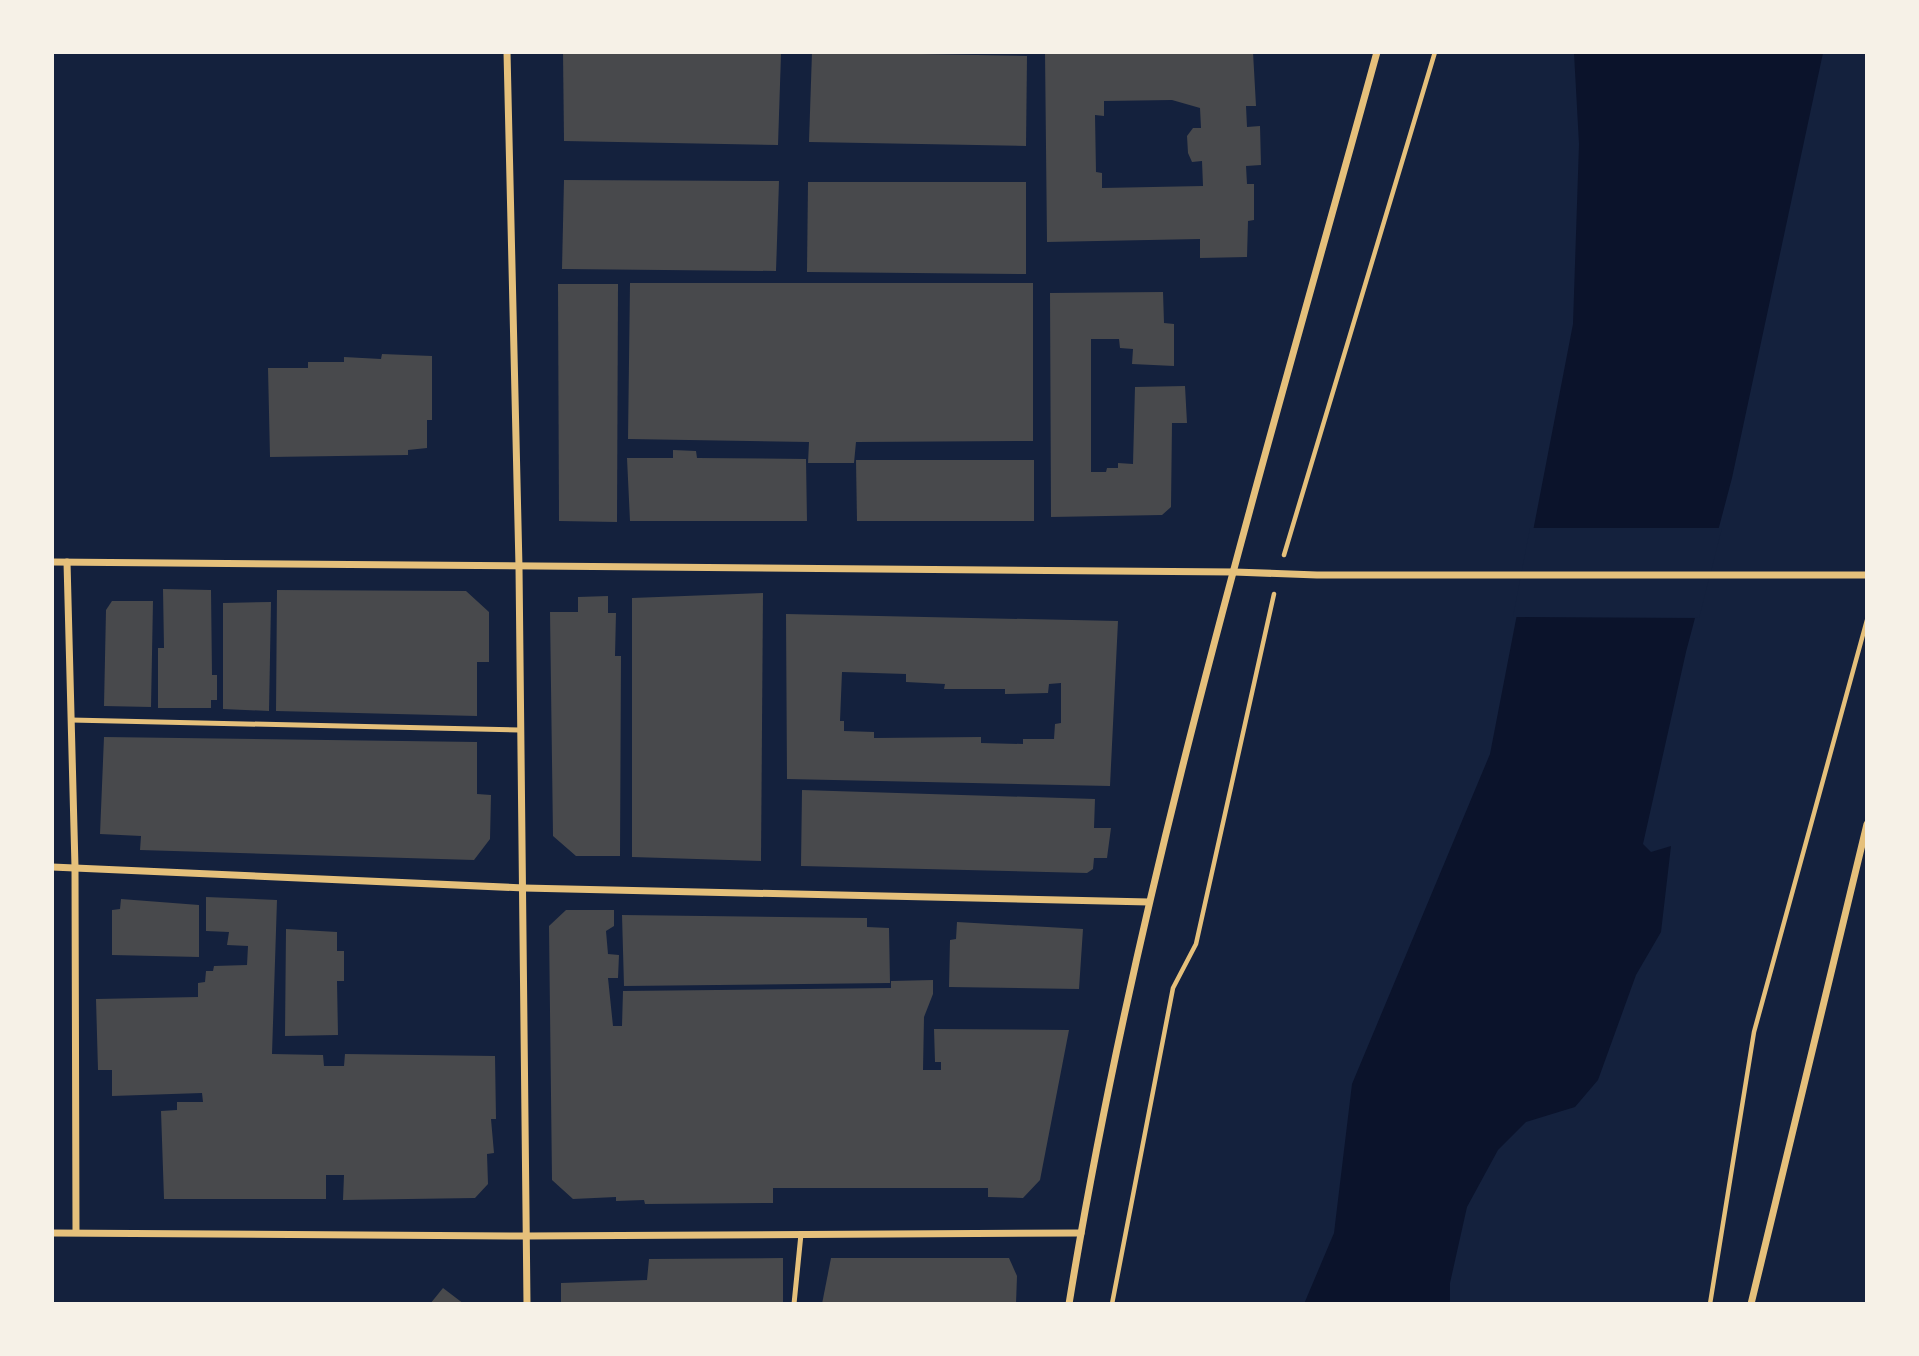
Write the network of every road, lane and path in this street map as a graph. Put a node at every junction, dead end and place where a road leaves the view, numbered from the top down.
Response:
1 (507, 52) edge
2 (1377, 52) edge
3 (1435, 52) edge
4 (52, 562) edge
5 (67, 562) junction
6 (519, 567) junction
7 (1234, 572) junction
8 (1279, 574) junction
9 (1867, 575) edge
10 (1867, 620) edge
11 (71, 720) junction
12 (519, 730) junction
13 (1867, 824) edge
14 (52, 867) edge
15 (75, 867) junction
16 (524, 888) junction
17 (1149, 902) junction
18 (76, 1232) junction
19 (52, 1233) edge
20 (1081, 1233) junction
21 (801, 1234) junction
22 (525, 1236) junction
23 (527, 1304) edge
24 (794, 1304) edge
25 (1069, 1304) edge
26 (1112, 1304) edge
27 (1710, 1304) edge
28 (1751, 1304) edge

1 - 6 street
2 - 7 street
3 - 8 path
4 - 5 street
5 - 6 street
5 - 11 street
6 - 7 street
6 - 12 street
7 - 8 street
7 - 17 street
8 - 9 street
8 - 26 path
10 - 27 path
11 - 12 lane
11 - 15 street
12 - 16 street
13 - 28 street
14 - 15 street
15 - 16 street
15 - 18 street
16 - 17 street
16 - 22 street
17 - 20 street
18 - 19 street
18 - 22 street
20 - 21 street
20 - 25 street
21 - 22 street
21 - 24 lane
22 - 23 street

